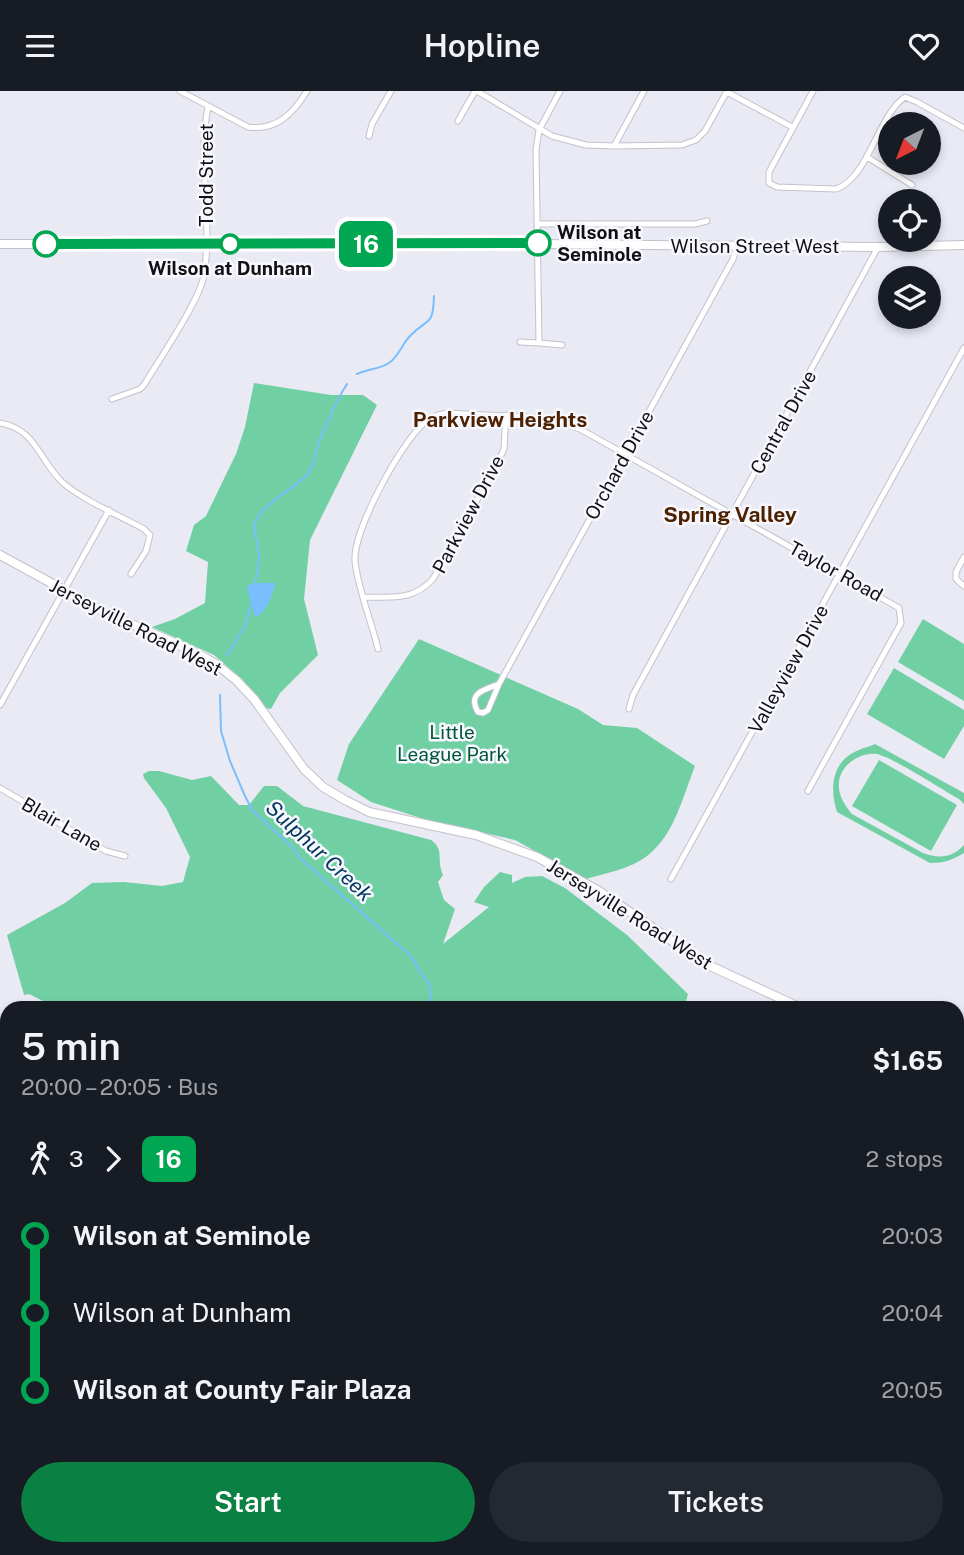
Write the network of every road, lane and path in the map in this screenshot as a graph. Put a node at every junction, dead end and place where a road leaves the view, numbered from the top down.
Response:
1 (180, 91) edge
2 (307, 91) edge
3 (391, 91) edge
4 (476, 91) edge
5 (560, 91) edge
6 (644, 91) edge
7 (727, 91) edge
8 (813, 91) edge
9 (208, 107) junction
10 (458, 121) dead end
11 (792, 127) junction
12 (964, 128) edge
13 (539, 130) junction
14 (369, 136) dead end
15 (614, 146) junction
16 (867, 157) junction
17 (912, 185) dead end
18 (707, 221) dead end
19 (537, 224) junction
20 (205, 243) junction
21 (538, 243) junction
22 (0, 244) edge
23 (964, 245) edge
24 (737, 246) junction
25 (877, 247) junction
26 (520, 342) dead end
27 (539, 342) junction
28 (562, 345) dead end
29 (964, 348) edge
30 (112, 399) dead end
31 (506, 415) junction
32 (0, 423) edge
33 (624, 455) junction
34 (108, 510) junction
35 (733, 514) junction
36 (0, 555) edge
37 (964, 557) edge
38 (841, 573) junction
39 (131, 574) dead end
40 (964, 586) edge
41 (63, 590) junction
42 (364, 597) junction
43 (378, 649) dead end
44 (499, 684) junction
45 (0, 705) edge
46 (629, 709) dead end
47 (0, 788) edge
48 (808, 791) dead end
49 (125, 856) dead end
50 (671, 879) dead end
51 (786, 1001) edge

1 - 9 street
2 - 9 street
3 - 14 street
4 - 10 street
4 - 13 street
5 - 13 street
6 - 15 street
7 - 11 street
7 - 15 street
8 - 11 street
9 - 20 street, Todd Street
11 - 16 street
12 - 16 street
13 - 15 street
13 - 19 street
16 - 17 street
18 - 19 street
19 - 21 street
20 - 21 main road, Wilson Street West
20 - 22 main road, Wilson Street West
20 - 30 street, Todd Street
21 - 24 main road, Wilson Street West
21 - 27 street
23 - 25 main road, Wilson Street West
24 - 25 main road, Wilson Street West
24 - 33 street, Orchard Drive
25 - 35 street, Central Drive
26 - 27 street
27 - 28 street
29 - 38 street, Valleyview Drive
31 - 33 street, Taylor Road
31 - 42 street, Parkview Drive
31 - 42 street, Taylor Road
32 - 34 street
33 - 35 street, Taylor Road
33 - 44 street, Orchard Drive
34 - 39 street
34 - 41 street
35 - 38 street, Taylor Road
35 - 46 street, Central Drive
36 - 41 main road, Jerseyville Road West
37 - 40 street
38 - 48 street, Taylor Road
38 - 50 street, Valleyview Drive
41 - 45 street
41 - 51 main road, Jerseyville Road West
42 - 43 street, Taylor Road
44 - 44 street, Orchard Drive
47 - 49 street, Blair Lane

